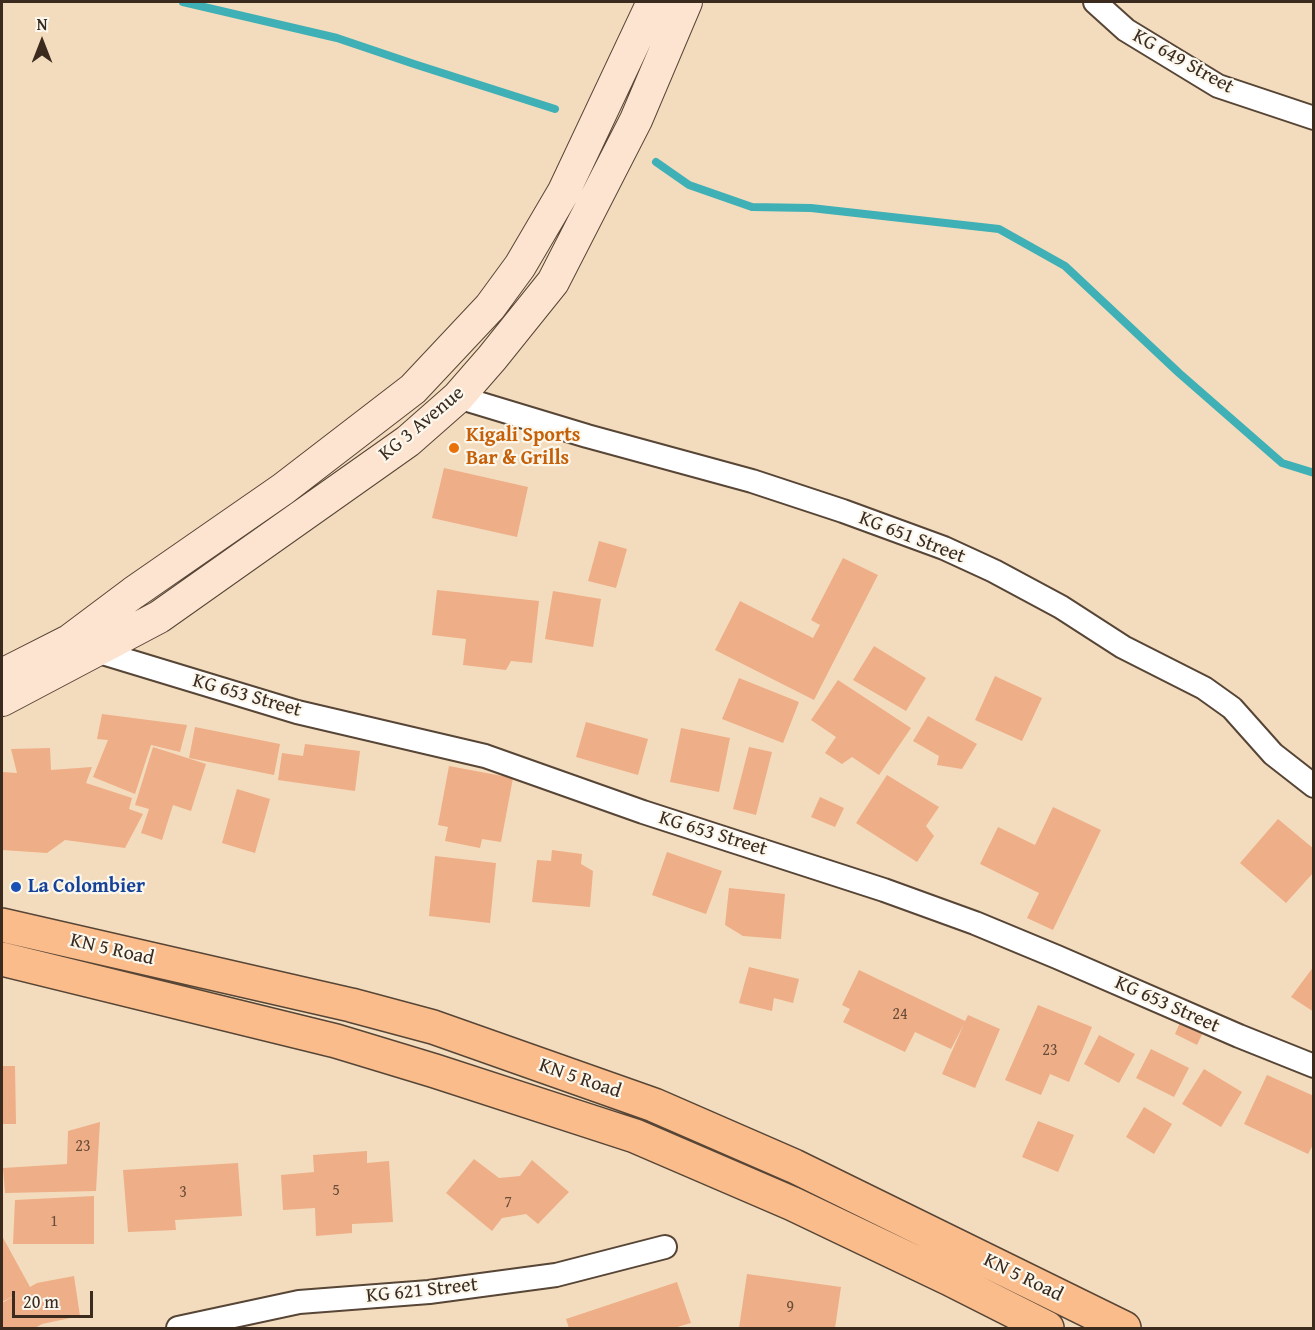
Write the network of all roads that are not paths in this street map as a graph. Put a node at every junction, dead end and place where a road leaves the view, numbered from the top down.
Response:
1 (653, 2) edge
2 (686, 2) edge
3 (1095, 2) edge
4 (1314, 118) edge
5 (458, 397) junction
6 (96, 651) junction
7 (2, 675) edge
8 (2, 700) edge
9 (1314, 786) edge
10 (2, 925) edge
11 (2, 959) edge
12 (1314, 1066) edge
13 (665, 1247) dead end
14 (178, 1329) edge
15 (1047, 1329) edge
16 (1124, 1329) edge

1 - 7 main road, KG 3 Avenue
2 - 5 main road, KG 3 Avenue
3 - 4 street, KG 649 Street
5 - 6 main road, KG 3 Avenue
5 - 9 street, KG 651 Street
6 - 8 main road, KG 3 Avenue
6 - 12 street, KG 653 Street
10 - 16 main road, KN 5 Road
11 - 15 main road, KN 5 Road
13 - 14 street, KG 621 Street

